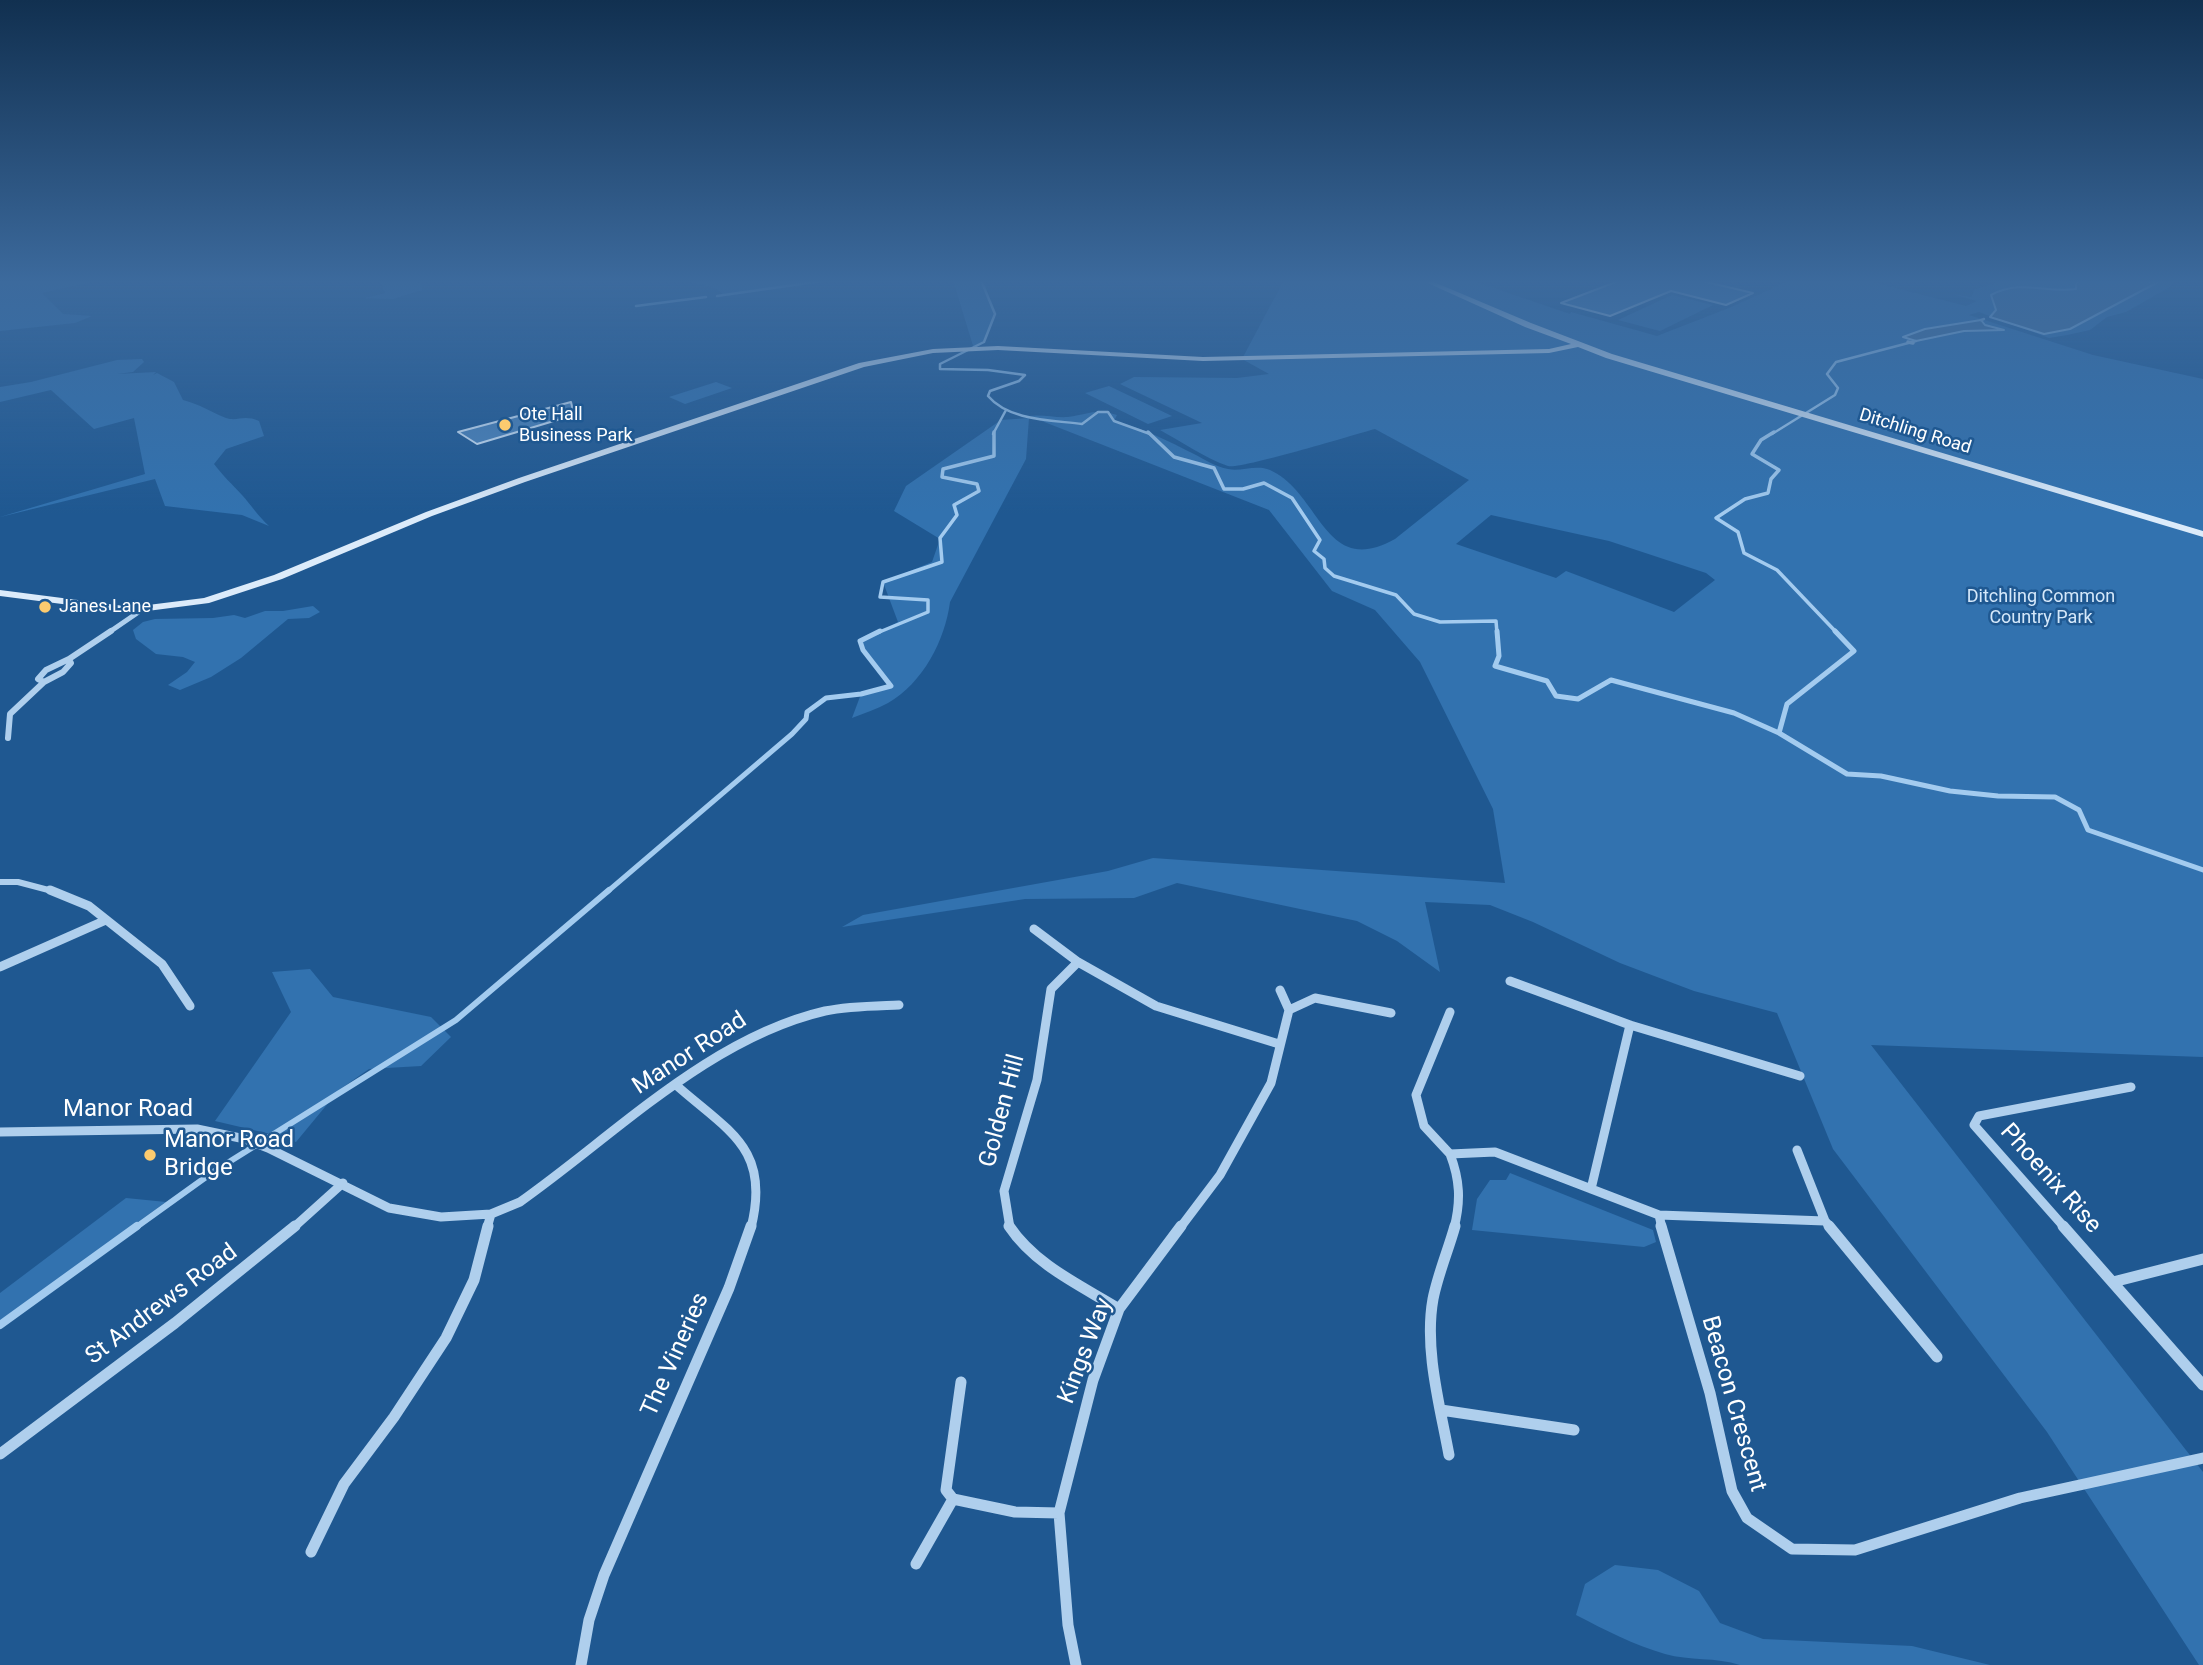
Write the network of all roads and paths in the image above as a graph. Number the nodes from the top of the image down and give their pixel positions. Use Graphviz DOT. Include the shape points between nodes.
graph roads {
  1 [pos="904,358"];
  2 [pos="1177,358"];
  3 [pos="1259,358"];
  4 [pos="1618,358"];
  5 [pos="2203,534"];
  6 [pos="0,593"];
  7 [pos="143,609"];
  8 [pos="69,659"];
  9 [pos="44,681"];
  10 [pos="8,738"];
  11 [pos="0,882"];
  12 [pos="106,920"];
  13 [pos="1034,929"];
  14 [pos="1078,962"];
  15 [pos="0,967"];
  16 [pos="1510,981"];
  17 [pos="1280,990"];
  18 [pos="899,1005"];
  19 [pos="190,1006"];
  20 [pos="1289,1010"];
  21 [pos="1450,1012"];
  22 [pos="1391,1013"];
  23 [pos="1630,1025"];
  24 [pos="1279,1044"];
  25 [pos="1800,1076"];
  26 [pos="676,1085"];
  27 [pos="2131,1087"];
  28 [pos="0,1132"];
  29 [pos="1797,1150"];
  30 [pos="1450,1154"];
  31 [pos="343,1183"];
  32 [pos="1591,1189"];
  33 [pos="491,1214"];
  34 [pos="1659,1215"];
  35 [pos="1825,1221"];
  36 [pos="2203,1259"];
  37 [pos="2113,1282"];
  38 [pos="1119,1308"];
  39 [pos="1937,1357"];
  40 [pos="961,1382"];
  41 [pos="2203,1385"];
  42 [pos="1441,1410"];
  43 [pos="1574,1430"];
  44 [pos="0,1454"];
  45 [pos="1450,1455"];
  46 [pos="2203,1458"];
  47 [pos="953,1499"];
  48 [pos="1059,1513"];
  49 [pos="310,1552"];
  50 [pos="916,1564"];
  51 [pos="581,1665"];
  52 [pos="1076,1665"];
  1 -- 7 [label="street" via="862,365 522,480 247,589 205,601"];
  2 -- 3 [label="street"];
  4 -- 5 [label="street, Ditchling Road"];
  6 -- 7 [label="street"];
  7 -- 8 [label="street"];
  8 -- 9 [label="street" via="66,670"];
  8 -- 9 [label="street" via="39,676"];
  9 -- 10 [label="street" via="10,714"];
  11 -- 12 [label="street" via="55,891 89,906"];
  12 -- 15 [label="street"];
  12 -- 19 [label="street" via="162,964"];
  13 -- 14 [label="street"];
  14 -- 24 [label="street" via="1156,1006"];
  14 -- 38 [label="street, Golden Hill" via="1051,989 1037,1080 1004,1191 1009,1226 1022,1245"];
  16 -- 23 [label="street"];
  17 -- 20 [label="street"];
  18 -- 26 [label="street, Manor Road" via="840,1008 776,1026 742,1041"];
  20 -- 22 [label="street" via="1315,998"];
  20 -- 24 [label="street, Kings Way"];
  21 -- 30 [label="street" via="1416,1095 1424,1126"];
  23 -- 25 [label="street"];
  23 -- 32 [label="street"];
  24 -- 38 [label="street, Kings Way" via="1271,1083 1220,1175"];
  26 -- 33 [label="street, Manor Road" via="520,1202"];
  26 -- 51 [label="street, The Vineries" via="749,1156 758,1193 729,1288 616,1543 593,1610"];
  27 -- 37 [label="street, Phoenix Rise" via="1979,1116 1974,1125"];
  28 -- 31 [label="street, Manor Road" via="197,1129 245,1139"];
  29 -- 35 [label="street"];
  30 -- 32 [label="street" via="1495,1152"];
  30 -- 42 [label="street" via="1457,1167 1460,1201 1433,1296 1431,1322"];
  31 -- 33 [label="street, Manor Road" via="389,1208 441,1217"];
  31 -- 44 [label="street, St Andrews Road" via="221,1289"];
  32 -- 34 [label="street"];
  33 -- 49 [label="street" via="474,1280 446,1338 344,1484"];
  34 -- 35 [label="street"];
  34 -- 46 [label="street, Beacon Crescent" via="1710,1393 1732,1491 1747,1518 1792,1549 1856,1550 2020,1498"];
  35 -- 39 [label="street"];
  36 -- 37 [label="street"];
  37 -- 41 [label="street, Phoenix Rise"];
  38 -- 48 [label="street, Kings Way" via="1093,1380"];
  40 -- 47 [label="street" via="946,1490"];
  42 -- 43 [label="street"];
  42 -- 45 [label="street"];
  47 -- 48 [label="street" via="1014,1512"];
  47 -- 50 [label="street"];
  48 -- 52 [label="street, Kings Way"];
}
